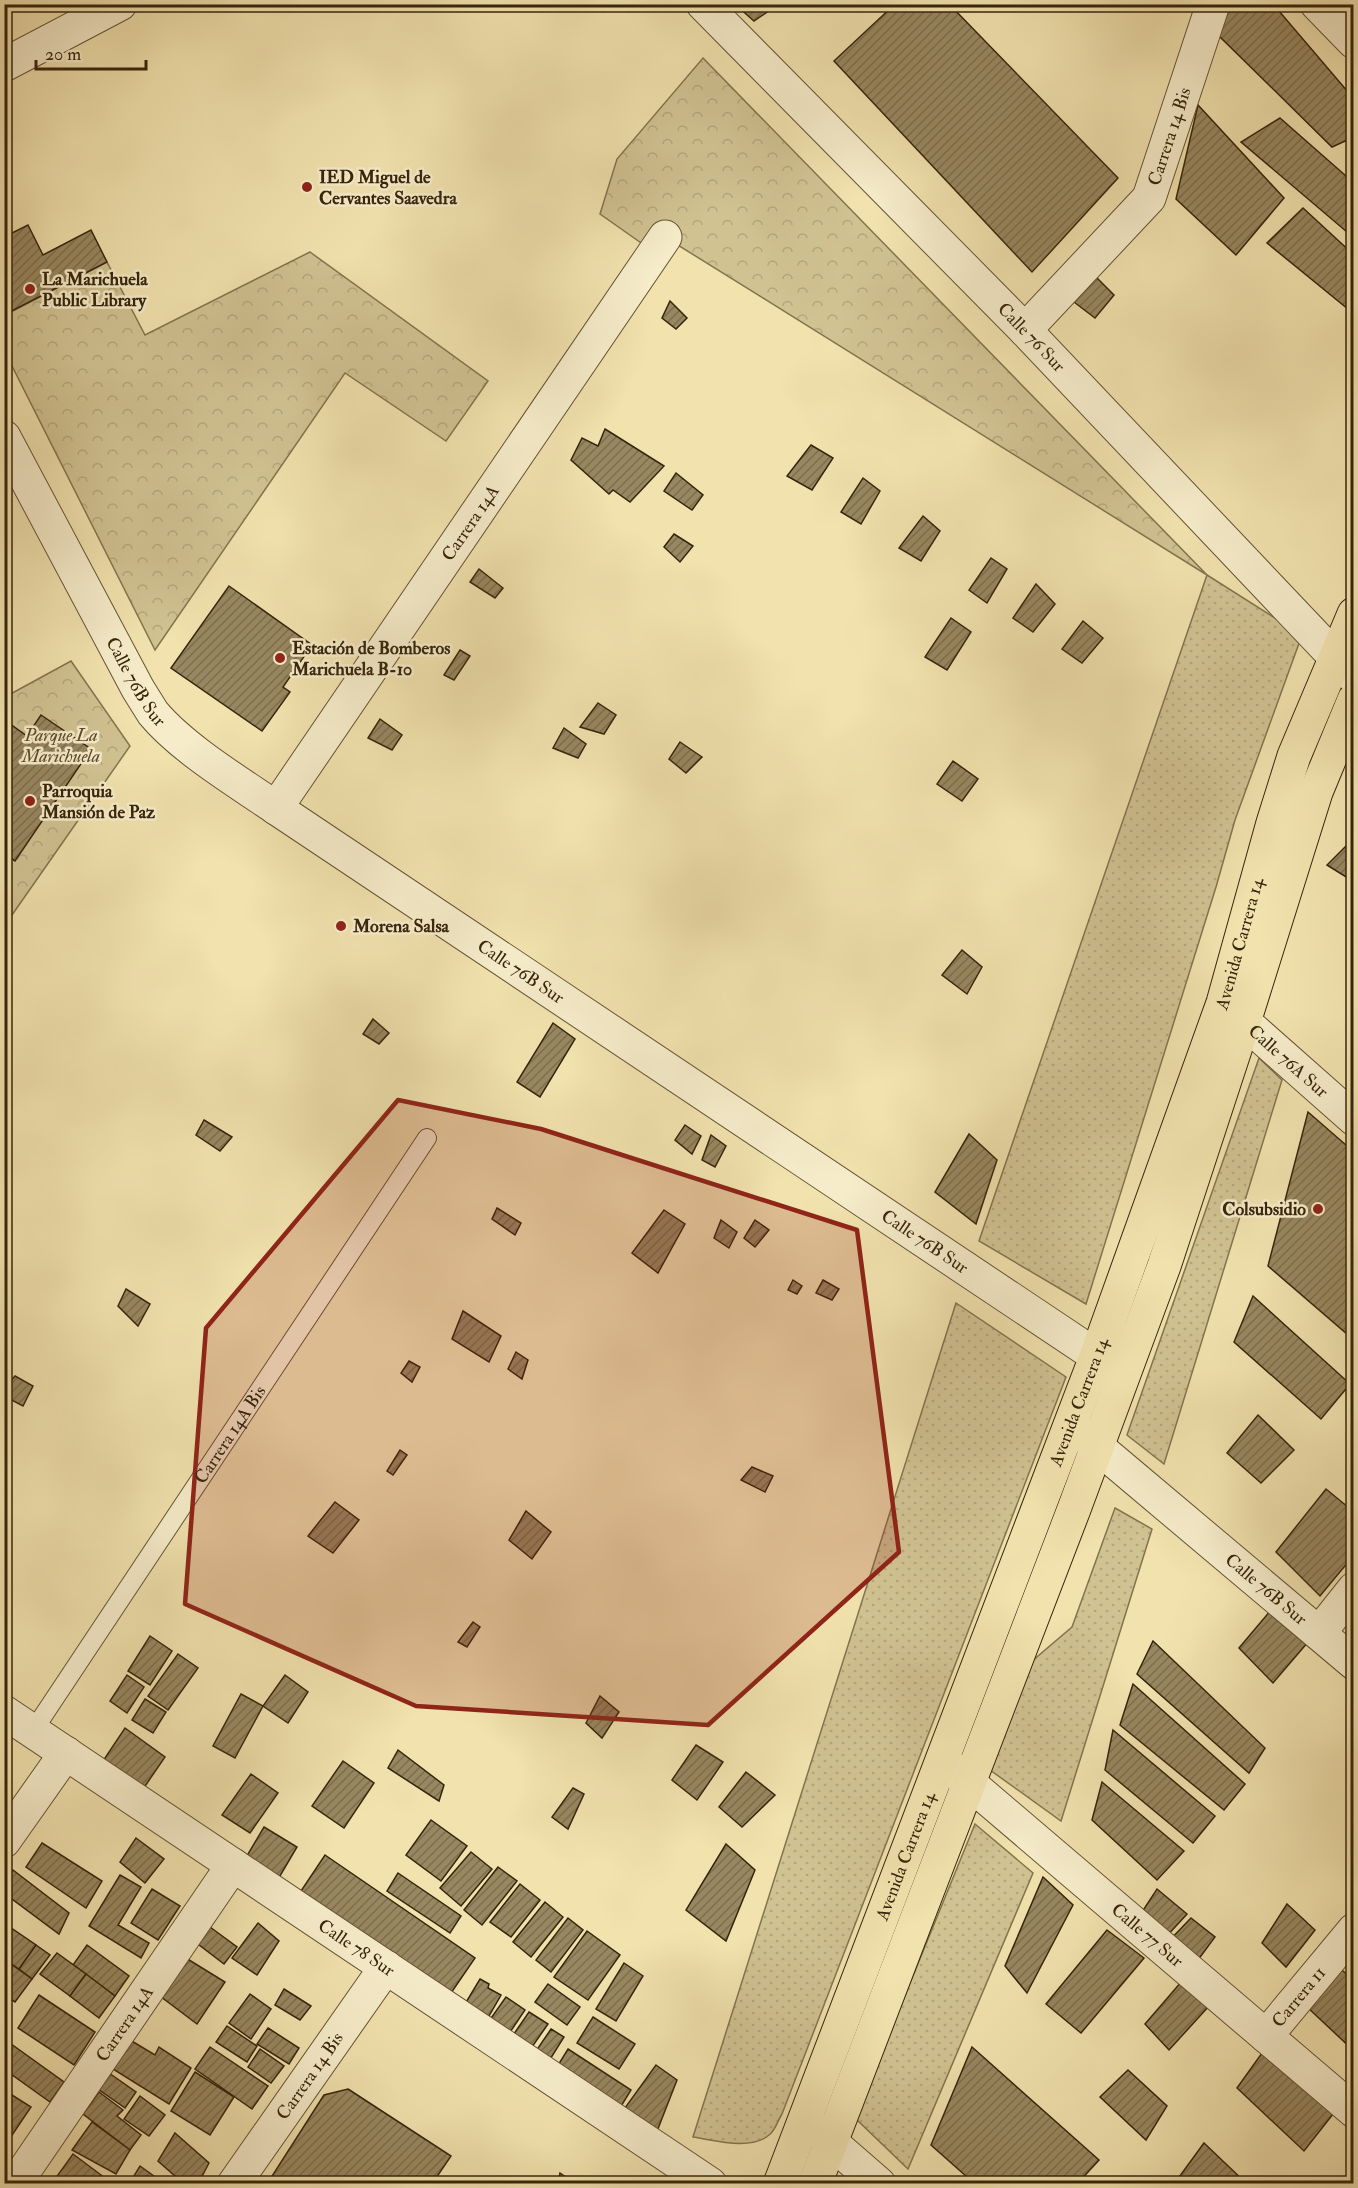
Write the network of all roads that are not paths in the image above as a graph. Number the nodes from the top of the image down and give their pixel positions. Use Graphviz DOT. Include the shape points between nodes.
graph roads {
  1 [pos="120,4"];
  2 [pos="704,4"];
  3 [pos="1213,4"];
  4 [pos="1317,4"];
  5 [pos="1353,42"];
  6 [pos="4,65"];
  7 [pos="665,237"];
  8 [pos="1025,330"];
  9 [pos="4,437"];
  10 [pos="1353,614"];
  11 [pos="1345,666"];
  12 [pos="1353,700"];
  13 [pos="276,808"];
  14 [pos="1234,1012"];
  15 [pos="1353,1119"];
  16 [pos="427,1138"];
  17 [pos="1096,1357"];
  18 [pos="1124,1374"];
  19 [pos="1070,1424"];
  20 [pos="1097,1446"];
  21 [pos="1353,1589"];
  22 [pos="1318,1633"];
  23 [pos="1353,1663"];
  24 [pos="4,1712"];
  25 [pos="33,1731"];
  26 [pos="66,1753"];
  27 [pos="942,1760"];
  28 [pos="969,1783"];
  29 [pos="4,1841"];
  30 [pos="233,1865"];
  31 [pos="1353,1930"];
  32 [pos="386,1967"];
  33 [pos="1266,2036"];
  34 [pos="1353,2111"];
  35 [pos="805,2120"];
  36 [pos="831,2142"];
  37 [pos="15,2184"];
  38 [pos="234,2184"];
  39 [pos="710,2184"];
  40 [pos="780,2184"];
  41 [pos="815,2184"];
  42 [pos="879,2184"];
  1 -- 6 [label="street"];
  2 -- 8 [label="street, Calle 76 Sur"];
  3 -- 8 [label="street, Carrera 14 Bis" via="1149,198"];
  4 -- 5 [label="street"];
  7 -- 13 [label="street, Carrera 14A"];
  8 -- 11 [label="street, Calle 76 Sur"];
  9 -- 13 [label="street, Calle 76B Sur" via="153,713 173,733"];
  10 -- 11 [label="main road, Avenida Carrera 14"];
  11 -- 14 [label="main road, Avenida Carrera 14" via="1294,756 1270,834"];
  12 -- 14 [label="main road, Avenida Carrera 14"];
  13 -- 17 [label="street, Calle 76B Sur"];
  14 -- 15 [label="street, Calle 76A Sur"];
  14 -- 17 [label="main road, Avenida Carrera 14"];
  14 -- 18 [label="main road, Avenida Carrera 14" via="1182,1213"];
  16 -- 25 [label="lane, Carrera 14A Bis"];
  17 -- 18 [label="street, Calle 76B Sur"];
  17 -- 19 [label="main road, Avenida Carrera 14"];
  18 -- 20 [label="main road, Avenida Carrera 14"];
  19 -- 20 [label="street, Calle 76B Sur"];
  19 -- 27 [label="main road, Avenida Carrera 14"];
  20 -- 22 [label="street, Calle 76B Sur"];
  20 -- 28 [label="main road, Avenida Carrera 14"];
  21 -- 22 [label="street"];
  22 -- 23 [label="street, Calle 76B Sur"];
  24 -- 25 [label="street, Calle 78 Sur"];
  25 -- 26 [label="street, Calle 78 Sur"];
  26 -- 29 [label="street"];
  26 -- 30 [label="street, Calle 78 Sur"];
  27 -- 28 [label="street, Calle 77 Sur"];
  27 -- 35 [label="main road, Avenida Carrera 14"];
  28 -- 33 [label="street, Calle 77 Sur"];
  28 -- 36 [label="main road, Avenida Carrera 14"];
  30 -- 32 [label="street, Calle 78 Sur"];
  30 -- 37 [label="street, Carrera 14A"];
  31 -- 33 [label="street, Carrera 11"];
  32 -- 38 [label="street, Carrera 14 Bis"];
  32 -- 39 [label="street, Calle 78 Sur"];
  33 -- 34 [label="street, Calle 77 Sur"];
  35 -- 36 [label="street"];
  35 -- 40 [label="main road, Avenida Carrera 14"];
  36 -- 41 [label="main road, Avenida Carrera 14"];
  36 -- 42 [label="street"];
}
